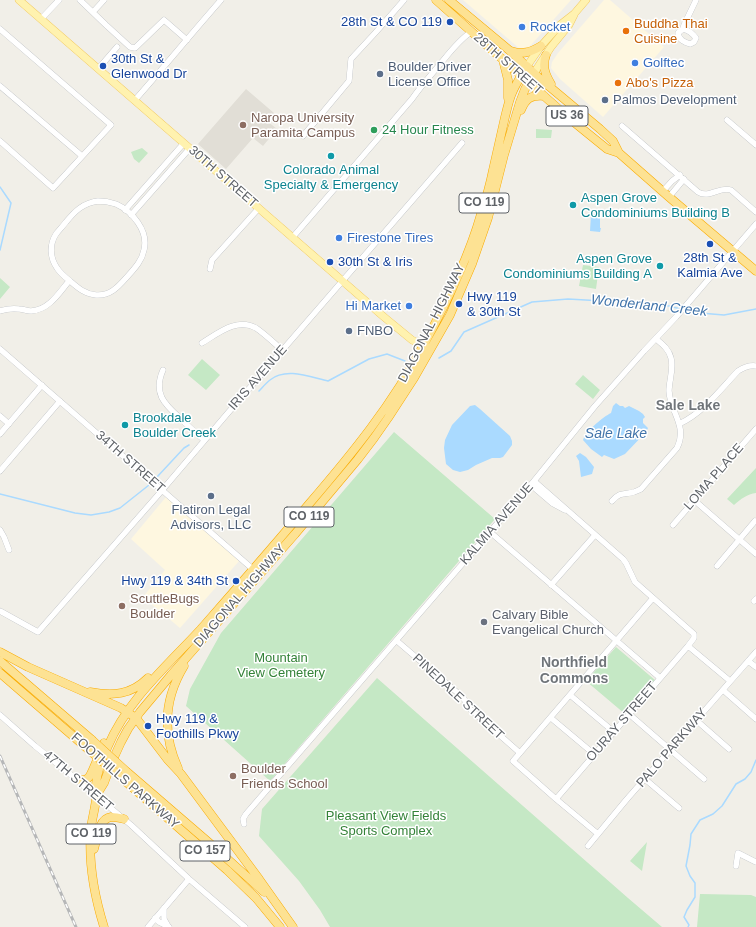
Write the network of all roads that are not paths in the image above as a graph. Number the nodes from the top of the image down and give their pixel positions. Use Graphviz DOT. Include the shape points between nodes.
graph roads {
  1 [pos="19,0"];
  2 [pos="59,0"];
  3 [pos="80,0"];
  4 [pos="104,0"];
  5 [pos="221,0"];
  6 [pos="404,0"];
  7 [pos="436,0"];
  8 [pos="449,0"];
  9 [pos="586,0"];
  10 [pos="696,0"];
  11 [pos="93,12"];
  12 [pos="574,14"];
  13 [pos="42,19"];
  14 [pos="683,29"];
  15 [pos="0,30"];
  16 [pos="471,32"];
  17 [pos="186,40"];
  18 [pos="541,46"];
  19 [pos="117,47"];
  20 [pos="509,50"];
  21 [pos="546,55"];
  22 [pos="503,60"];
  23 [pos="527,66"];
  24 [pos="98,68"];
  25 [pos="534,73"];
  26 [pos="521,76"];
  27 [pos="528,82"];
  28 [pos="0,86"];
  29 [pos="557,93"];
  30 [pos="544,96"];
  31 [pos="135,100"];
  32 [pos="508,105"];
  33 [pos="727,120"];
  34 [pos="622,126"];
  35 [pos="303,136"];
  36 [pos="510,137"];
  37 [pos="0,141"];
  38 [pos="184,143"];
  39 [pos="462,143"];
  40 [pos="756,145"];
  41 [pos="190,148"];
  42 [pos="619,153"];
  43 [pos="82,156"];
  44 [pos="682,177"];
  45 [pos="666,194"];
  46 [pos="259,208"];
  47 [pos="125,210"];
  48 [pos="756,212"];
  49 [pos="131,215"];
  50 [pos="756,224"];
  51 [pos="292,238"];
  52 [pos="732,251"];
  53 [pos="210,269"];
  54 [pos="756,271"];
  55 [pos="69,281"];
  56 [pos="342,281"];
  57 [pos="0,311"];
  58 [pos="656,339"];
  59 [pos="202,343"];
  60 [pos="427,348"];
  61 [pos="0,349"];
  62 [pos="282,350"];
  63 [pos="756,366"];
  64 [pos="163,370"];
  65 [pos="42,385"];
  66 [pos="60,401"];
  67 [pos="0,416"];
  68 [pos="9,424"];
  69 [pos="678,424"];
  70 [pos="756,429"];
  71 [pos="0,434"];
  72 [pos="204,440"];
  73 [pos="354,457"];
  74 [pos="0,470"];
  75 [pos="533,483"];
  76 [pos="162,490"];
  77 [pos="694,500"];
  78 [pos="612,501"];
  79 [pos="755,521"];
  80 [pos="673,525"];
  81 [pos="0,530"];
  82 [pos="490,532"];
  83 [pos="595,535"];
  84 [pos="739,540"];
  85 [pos="9,550"];
  86 [pos="756,554"];
  87 [pos="717,566"];
  88 [pos="253,569"];
  89 [pos="260,574"];
  90 [pos="552,585"];
  91 [pos="653,598"];
  92 [pos="0,611"];
  93 [pos="196,633"];
  94 [pos="397,641"];
  95 [pos="616,641"];
  96 [pos="688,646"];
  97 [pos="193,650"];
  98 [pos="0,652"];
  99 [pos="756,652"];
  100 [pos="0,661"];
  101 [pos="748,661"];
  102 [pos="756,668"];
  103 [pos="0,673"];
  104 [pos="660,678"];
  105 [pos="730,681"];
  106 [pos="78,689"];
  107 [pos="723,690"];
  108 [pos="570,695"];
  109 [pos="126,712"];
  110 [pos="0,714"];
  111 [pos="629,714"];
  112 [pos="136,718"];
  113 [pos="551,718"];
  114 [pos="756,719"];
  115 [pos="121,720"];
  116 [pos="696,720"];
  117 [pos="614,732"];
  118 [pos="729,749"];
  119 [pos="671,750"];
  120 [pos="520,753"];
  121 [pos="594,754"];
  122 [pos="181,774"];
  123 [pos="125,776"];
  124 [pos="76,779"];
  125 [pos="704,779"];
  126 [pos="645,780"];
  127 [pos="96,796"];
  128 [pos="556,799"];
  129 [pos="679,808"];
  130 [pos="124,819"];
  131 [pos="244,824"];
  132 [pos="598,834"];
  133 [pos="588,846"];
  134 [pos="90,855"];
  135 [pos="756,862"];
  136 [pos="736,866"];
  137 [pos="189,879"];
  138 [pos="164,908"];
  139 [pos="282,912"];
  140 [pos="155,918"];
  141 [pos="104,927"];
  142 [pos="148,927"];
  143 [pos="169,927"];
  144 [pos="245,927"];
  145 [pos="280,927"];
  146 [pos="293,927"];
  1 -- 13 [label="main road, 30TH STREET"];
  2 -- 13 [label="street"];
  3 -- 11 [label="street"];
  4 -- 11 [label="street"];
  5 -- 17 [label="street"];
  6 -- 35 [label="street" via="351,59 349,80"];
  7 -- 16 [label="highway, 28TH STREET / US 36"];
  8 -- 20 [label="highway, 28TH STREET / US 36"];
  9 -- 12 [label="main road"];
  10 -- 14 [label="street"];
  11 -- 17 [label="street" via="130,47 135,48 164,20"];
  12 -- 18 [label="main road" via="560,24"];
  12 -- 21 [label="main road" via="569,25"];
  13 -- 24 [label="main road, 30TH STREET"];
  15 -- 43 [label="street" via="111,125"];
  16 -- 22 [label="highway, 28TH STREET / US 36"];
  16 -- 51 [label="street" via="451,50"];
  17 -- 31 [label="street"];
  18 -- 20 [label="highway" via="526,53"];
  18 -- 23 [label="main road"];
  19 -- 24 [label="street"];
  20 -- 23 [label="highway, 28TH STREET / US 36"];
  21 -- 25 [label="main road"];
  21 -- 29 [label="highway" via="543,64 545,74"];
  22 -- 26 [label="highway, 28TH STREET / US 36"];
  22 -- 32 [label="highway, CO 119" via="508,80"];
  23 -- 25 [label="highway, 28TH STREET / US 36"];
  23 -- 26 [label="highway, DIAGONAL HIGHWAY"];
  24 -- 31 [label="main road, 30TH STREET"];
  25 -- 27 [label="highway, DIAGONAL HIGHWAY / CO 119"];
  25 -- 29 [label="highway, 28TH STREET / US 36"];
  26 -- 27 [label="highway, 28TH STREET / US 36"];
  26 -- 32 [label="highway, DIAGONAL HIGHWAY"];
  27 -- 30 [label="highway, 28TH STREET / US 36"];
  27 -- 36 [label="highway, DIAGONAL HIGHWAY / CO 119"];
  28 -- 43 [label="street"];
  29 -- 42 [label="highway, 28TH STREET / US 36" via="613,141"];
  30 -- 36 [label="highway" via="536,95 526,101"];
  30 -- 42 [label="highway, 28TH STREET / US 36" via="607,149"];
  31 -- 38 [label="main road, 30TH STREET"];
  32 -- 60 [label="highway, DIAGONAL HIGHWAY / CO 119" via="481,216"];
  33 -- 40 [label="street"];
  34 -- 44 [label="street"];
  36 -- 60 [label="highway, DIAGONAL HIGHWAY / CO 119" via="475,258 450,315"];
  37 -- 43 [label="street" via="53,188"];
  38 -- 41 [label="main road, 30TH STREET"];
  38 -- 47 [label="street"];
  39 -- 56 [label="street, IRIS AVENUE"];
  41 -- 46 [label="main road, 30TH STREET"];
  41 -- 49 [label="street"];
  42 -- 45 [label="highway, 28TH STREET / US 36"];
  44 -- 45 [label="street" via="672,181"];
  44 -- 48 [label="street" via="701,194 731,190"];
  45 -- 52 [label="highway, 28TH STREET / US 36"];
  46 -- 51 [label="main road, 30TH STREET"];
  46 -- 53 [label="street" via="212,260"];
  47 -- 49 [label="street"];
  47 -- 55 [label="street" via="104,201 91,202 75,212 57,233 51,245 53,261"];
  49 -- 55 [label="street" via="142,230 144,250 138,264 118,287 104,294 88,294"];
  50 -- 52 [label="street, KALMIA AVENUE"];
  51 -- 56 [label="main road, 30TH STREET"];
  52 -- 54 [label="highway, 28TH STREET / US 36"];
  52 -- 58 [label="street, KALMIA AVENUE"];
  55 -- 57 [label="street" via="44,307 32,311"];
  56 -- 60 [label="main road, 30TH STREET" via="412,340"];
  56 -- 62 [label="street, IRIS AVENUE"];
  58 -- 69 [label="street" via="671,356 669,394"];
  58 -- 75 [label="street, KALMIA AVENUE" via="595,406"];
  59 -- 62 [label="street" via="230,327 242,325 255,328"];
  60 -- 73 [label="highway, DIAGONAL HIGHWAY / CO 119" via="414,378 388,418"];
  61 -- 65 [label="street, 34TH STREET"];
  62 -- 72 [label="street, IRIS AVENUE"];
  63 -- 69 [label="street" via="738,370 694,416"];
  64 -- 72 [label="street" via="159,384 164,402"];
  65 -- 66 [label="street, 34TH STREET"];
  65 -- 68 [label="street"];
  66 -- 74 [label="street"];
  66 -- 76 [label="street, 34TH STREET"];
  67 -- 68 [label="street"];
  68 -- 71 [label="street"];
  69 -- 78 [label="street" via="681,434 677,448 641,489 618,495"];
  70 -- 77 [label="street, LOMA PLACE"];
  72 -- 76 [label="street, IRIS AVENUE"];
  73 -- 88 [label="highway, DIAGONAL HIGHWAY / CO 119"];
  73 -- 89 [label="highway, DIAGONAL HIGHWAY / CO 119"];
  75 -- 82 [label="street, KALMIA AVENUE"];
  75 -- 83 [label="street"];
  76 -- 88 [label="street, 34TH STREET"];
  76 -- 92 [label="street, IRIS AVENUE" via="38,632"];
  77 -- 80 [label="street, LOMA PLACE"];
  77 -- 84 [label="street"];
  79 -- 84 [label="street"];
  81 -- 85 [label="street"];
  82 -- 90 [label="street"];
  82 -- 94 [label="street, KALMIA AVENUE"];
  83 -- 90 [label="street"];
  83 -- 91 [label="street" via="623,559 635,582"];
  84 -- 86 [label="street"];
  84 -- 87 [label="street"];
  88 -- 89 [label="street, 34TH STREET"];
  88 -- 93 [label="highway, DIAGONAL HIGHWAY / CO 119"];
  89 -- 97 [label="highway, DIAGONAL HIGHWAY / CO 119"];
  90 -- 95 [label="street"];
  91 -- 95 [label="street"];
  91 -- 96 [label="street" via="694,634"];
  93 -- 106 [label="highway" via="132,690 108,694"];
  93 -- 109 [label="highway, DIAGONAL HIGHWAY / CO 119"];
  94 -- 120 [label="street, PINEDALE STREET" via="459,694 470,709"];
  94 -- 131 [label="street, KALMIA AVENUE" via="246,814"];
  95 -- 104 [label="street"];
  95 -- 108 [label="street"];
  96 -- 104 [label="street, OURAY STREET"];
  96 -- 105 [label="street"];
  97 -- 112 [label="highway, DIAGONAL HIGHWAY"];
  97 -- 122 [label="highway, CO 119" via="177,677 167,714 170,745"];
  98 -- 106 [label="highway"];
  99 -- 101 [label="street, PALO PARKWAY"];
  100 -- 123 [label="highway, FOOTHILLS PARKWAY / CO 157, bridge" via="92,740"];
  101 -- 102 [label="street"];
  101 -- 105 [label="street, PALO PARKWAY"];
  103 -- 123 [label="highway, FOOTHILLS PARKWAY / CO 157, bridge" via="88,749"];
  104 -- 111 [label="street, OURAY STREET"];
  105 -- 107 [label="street, PALO PARKWAY"];
  106 -- 109 [label="highway"];
  107 -- 114 [label="street"];
  107 -- 116 [label="street, PALO PARKWAY"];
  108 -- 113 [label="street"];
  108 -- 117 [label="street"];
  109 -- 112 [label="highway"];
  109 -- 115 [label="highway, DIAGONAL HIGHWAY / CO 119"];
  110 -- 124 [label="street, 47TH STREET"];
  111 -- 117 [label="street, OURAY STREET"];
  111 -- 119 [label="street"];
  112 -- 122 [label="highway"];
  112 -- 127 [label="highway, DIAGONAL HIGHWAY" via="121,742"];
  113 -- 120 [label="street"];
  113 -- 121 [label="street"];
  115 -- 124 [label="highway" via="108,733 89,778"];
  115 -- 127 [label="highway, DIAGONAL HIGHWAY / CO 119" via="100,767 96,781"];
  116 -- 118 [label="street"];
  116 -- 119 [label="street, PALO PARKWAY"];
  117 -- 121 [label="street, OURAY STREET"];
  119 -- 125 [label="street"];
  119 -- 126 [label="street, PALO PARKWAY"];
  120 -- 128 [label="street" via="513,761"];
  121 -- 128 [label="street, OURAY STREET"];
  122 -- 139 [label="highway, CO 119"];
  123 -- 139 [label="highway, FOOTHILLS PARKWAY / CO 157" via="251,880"];
  123 -- 145 [label="highway, FOOTHILLS PARKWAY / CO 157" via="256,898"];
  124 -- 127 [label="street, 47TH STREET"];
  126 -- 129 [label="street"];
  126 -- 132 [label="street, PALO PARKWAY"];
  127 -- 130 [label="street, 47TH STREET"];
  127 -- 134 [label="highway, DIAGONAL HIGHWAY / CO 119"];
  128 -- 132 [label="street"];
  130 -- 134 [label="highway" via="105,819"];
  130 -- 137 [label="street, 47TH STREET"];
  132 -- 133 [label="street, PALO PARKWAY"];
  134 -- 141 [label="highway, DIAGONAL HIGHWAY / CO 119" via="92,882"];
  135 -- 136 [label="street" via="738,853"];
  137 -- 138 [label="street"];
  137 -- 144 [label="street, 47TH STREET"];
  138 -- 140 [label="street"];
  138 -- 143 [label="street" via="164,919"];
  139 -- 146 [label="highway, CO 119"];
  140 -- 142 [label="street"];
  140 -- 143 [label="street"];
}
